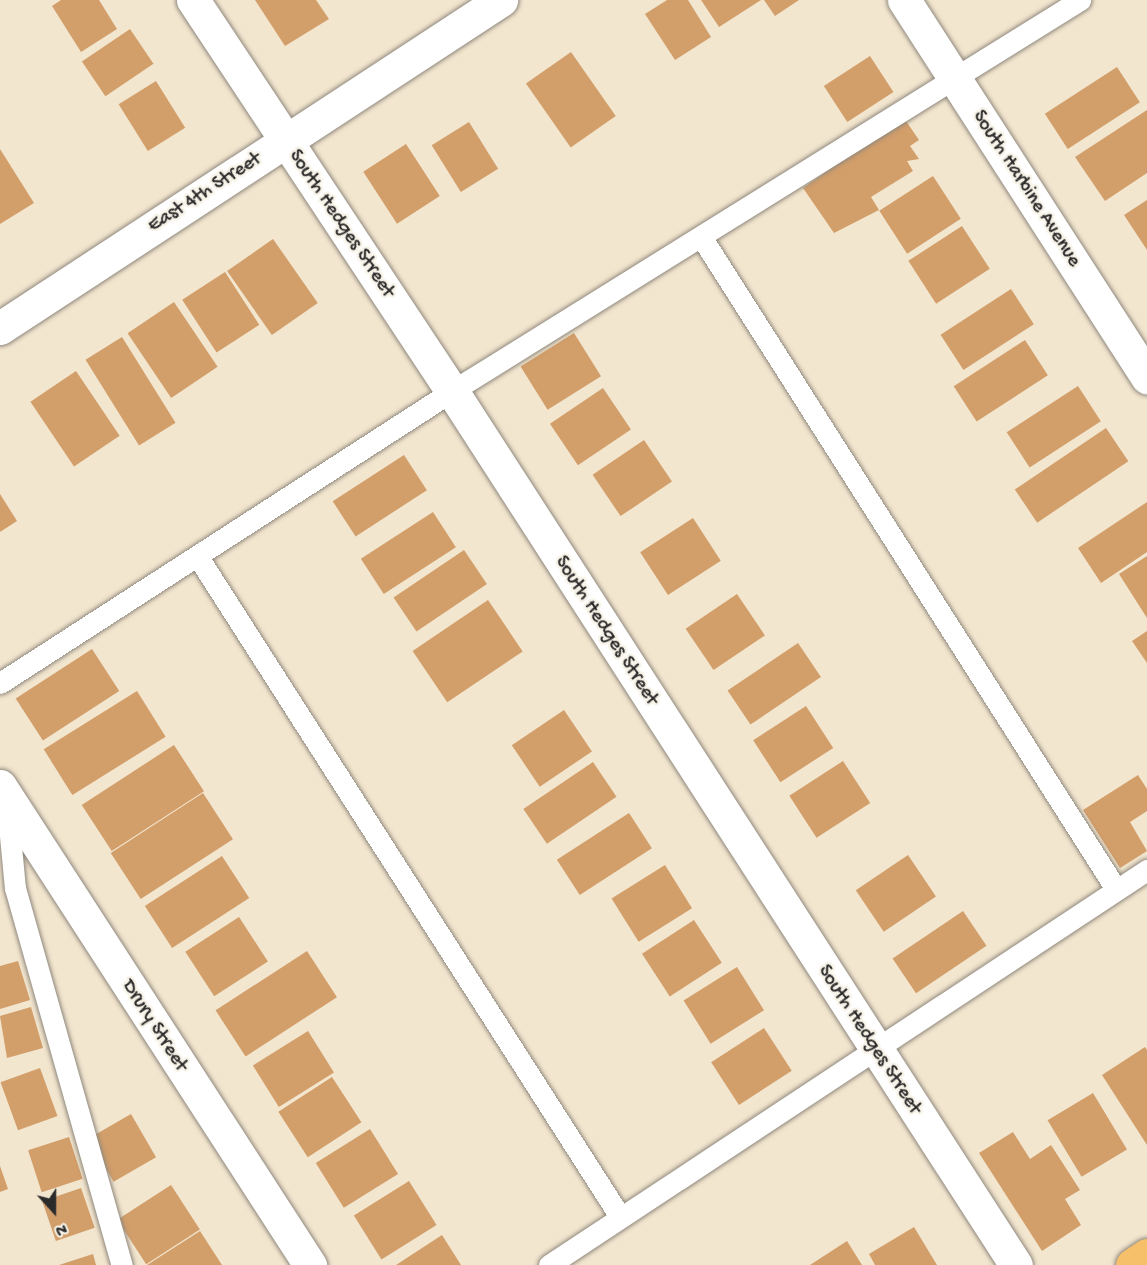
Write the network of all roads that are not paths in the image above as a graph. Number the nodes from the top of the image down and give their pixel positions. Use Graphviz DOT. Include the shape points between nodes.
graph roads {
  1 [pos="193,0"];
  2 [pos="501,0"];
  3 [pos="904,0"];
  4 [pos="1080,0"];
  5 [pos="953,75"];
  6 [pos="285,140"];
  7 [pos="702,238"];
  8 [pos="0,328"];
  9 [pos="1147,377"];
  10 [pos="452,391"];
  11 [pos="198,557"];
  12 [pos="0,683"];
  13 [pos="3,793"];
  14 [pos="1147,870"];
  15 [pos="1116,889"];
  16 [pos="874,1050"];
  17 [pos="619,1215"];
  18 [pos="1147,1255"];
  19 [pos="122,1265"];
  20 [pos="310,1265"];
  21 [pos="549,1265"];
  22 [pos="1016,1265"];
  23 [pos="1132,1265"];
  1 -- 6 [label="street, South Hedges Street"];
  2 -- 6 [label="street, East 4th Street"];
  3 -- 5 [label="street, South Harbine Avenue"];
  4 -- 5 [label="lane"];
  5 -- 7 [label="lane"];
  5 -- 9 [label="street, South Harbine Avenue"];
  6 -- 8 [label="street, East 4th Street"];
  6 -- 10 [label="street, South Hedges Street"];
  7 -- 10 [label="lane"];
  7 -- 15 [label="lane"];
  10 -- 11 [label="lane"];
  10 -- 16 [label="street, South Hedges Street"];
  11 -- 12 [label="lane"];
  11 -- 17 [label="lane"];
  13 -- 19 [label="lane" via="15,888"];
  13 -- 20 [label="street, Drury Street"];
  14 -- 15 [label="lane"];
  15 -- 16 [label="lane"];
  16 -- 17 [label="lane"];
  16 -- 22 [label="street, South Hedges Street"];
  17 -- 21 [label="lane"];
  18 -- 23 [label="main road"];
}
